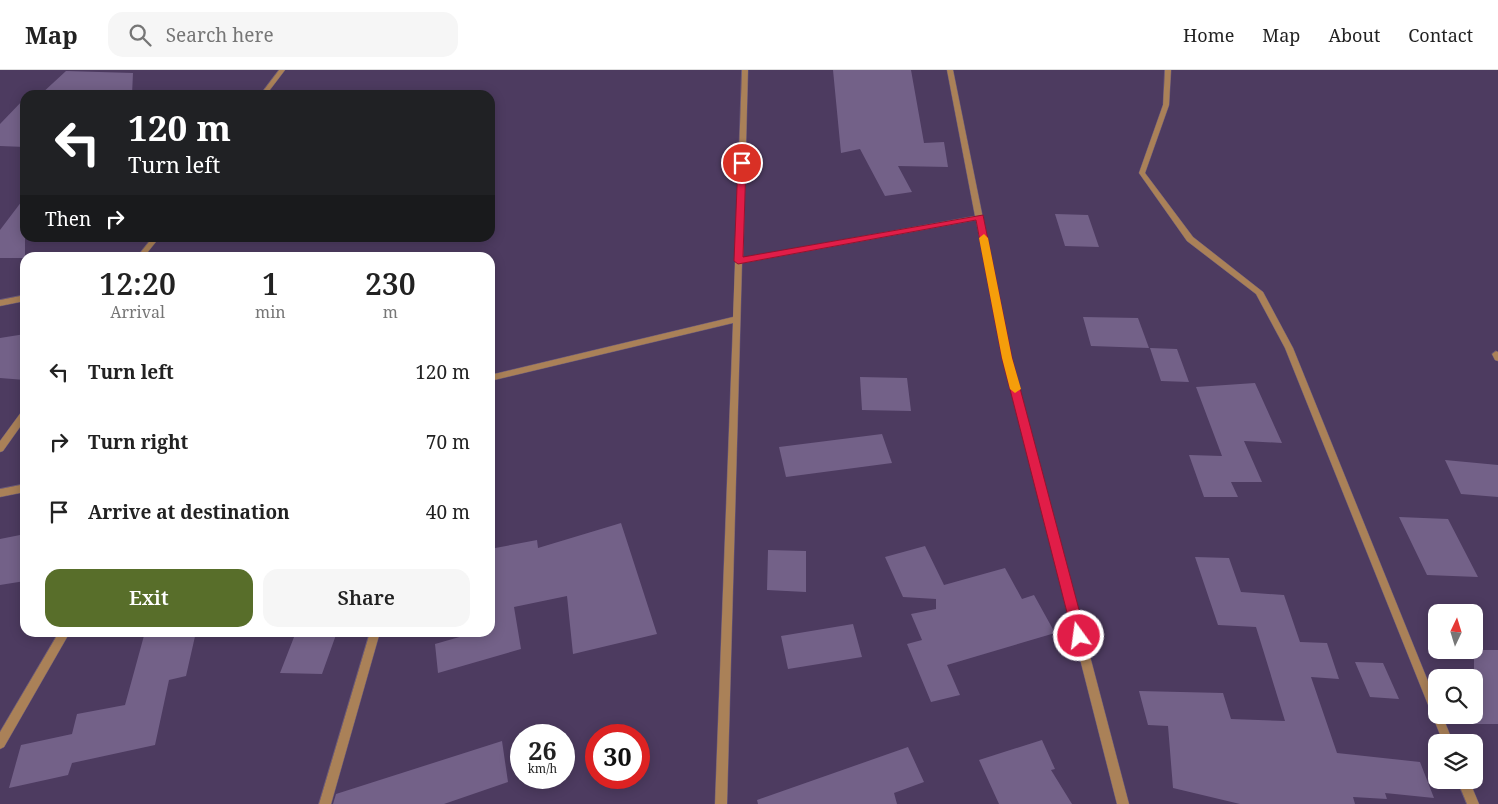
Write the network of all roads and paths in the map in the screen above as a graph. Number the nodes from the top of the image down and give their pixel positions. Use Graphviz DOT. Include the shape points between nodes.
graph roads {
  1 [pos="282,70"];
  2 [pos="745,70"];
  3 [pos="950,70"];
  4 [pos="1168,70"];
  5 [pos="267,90"];
  6 [pos="980,217"];
  7 [pos="738,261"];
  8 [pos="20,299"];
  9 [pos="0,303"];
  10 [pos="736,319"];
  11 [pos="495,377"];
  12 [pos="20,420"];
  13 [pos="0,448"];
  14 [pos="20,489"];
  15 [pos="0,493"];
  16 [pos="62,637"];
  17 [pos="374,637"];
  18 [pos="1428,692"];
  19 [pos="0,742"];
  20 [pos="1467,789"];
  21 [pos="324,804"];
  22 [pos="721,804"];
  23 [pos="1123,804"];
  24 [pos="1473,804"];
  1 -- 5 [label="street"];
  2 -- 7 [label="street"];
  3 -- 6 [label="street"];
  4 -- 18 [label="street" via="1166,105 1142,173 1190,239 1259,292 1289,348"];
  6 -- 7 [label="street"];
  6 -- 23 [label="street" via="1007,358"];
  7 -- 10 [label="street"];
  8 -- 9 [label="street"];
  10 -- 11 [label="street"];
  10 -- 22 [label="street"];
  12 -- 13 [label="street"];
  14 -- 15 [label="street"];
  16 -- 19 [label="street"];
  17 -- 21 [label="street"];
  20 -- 24 [label="street"];
}
